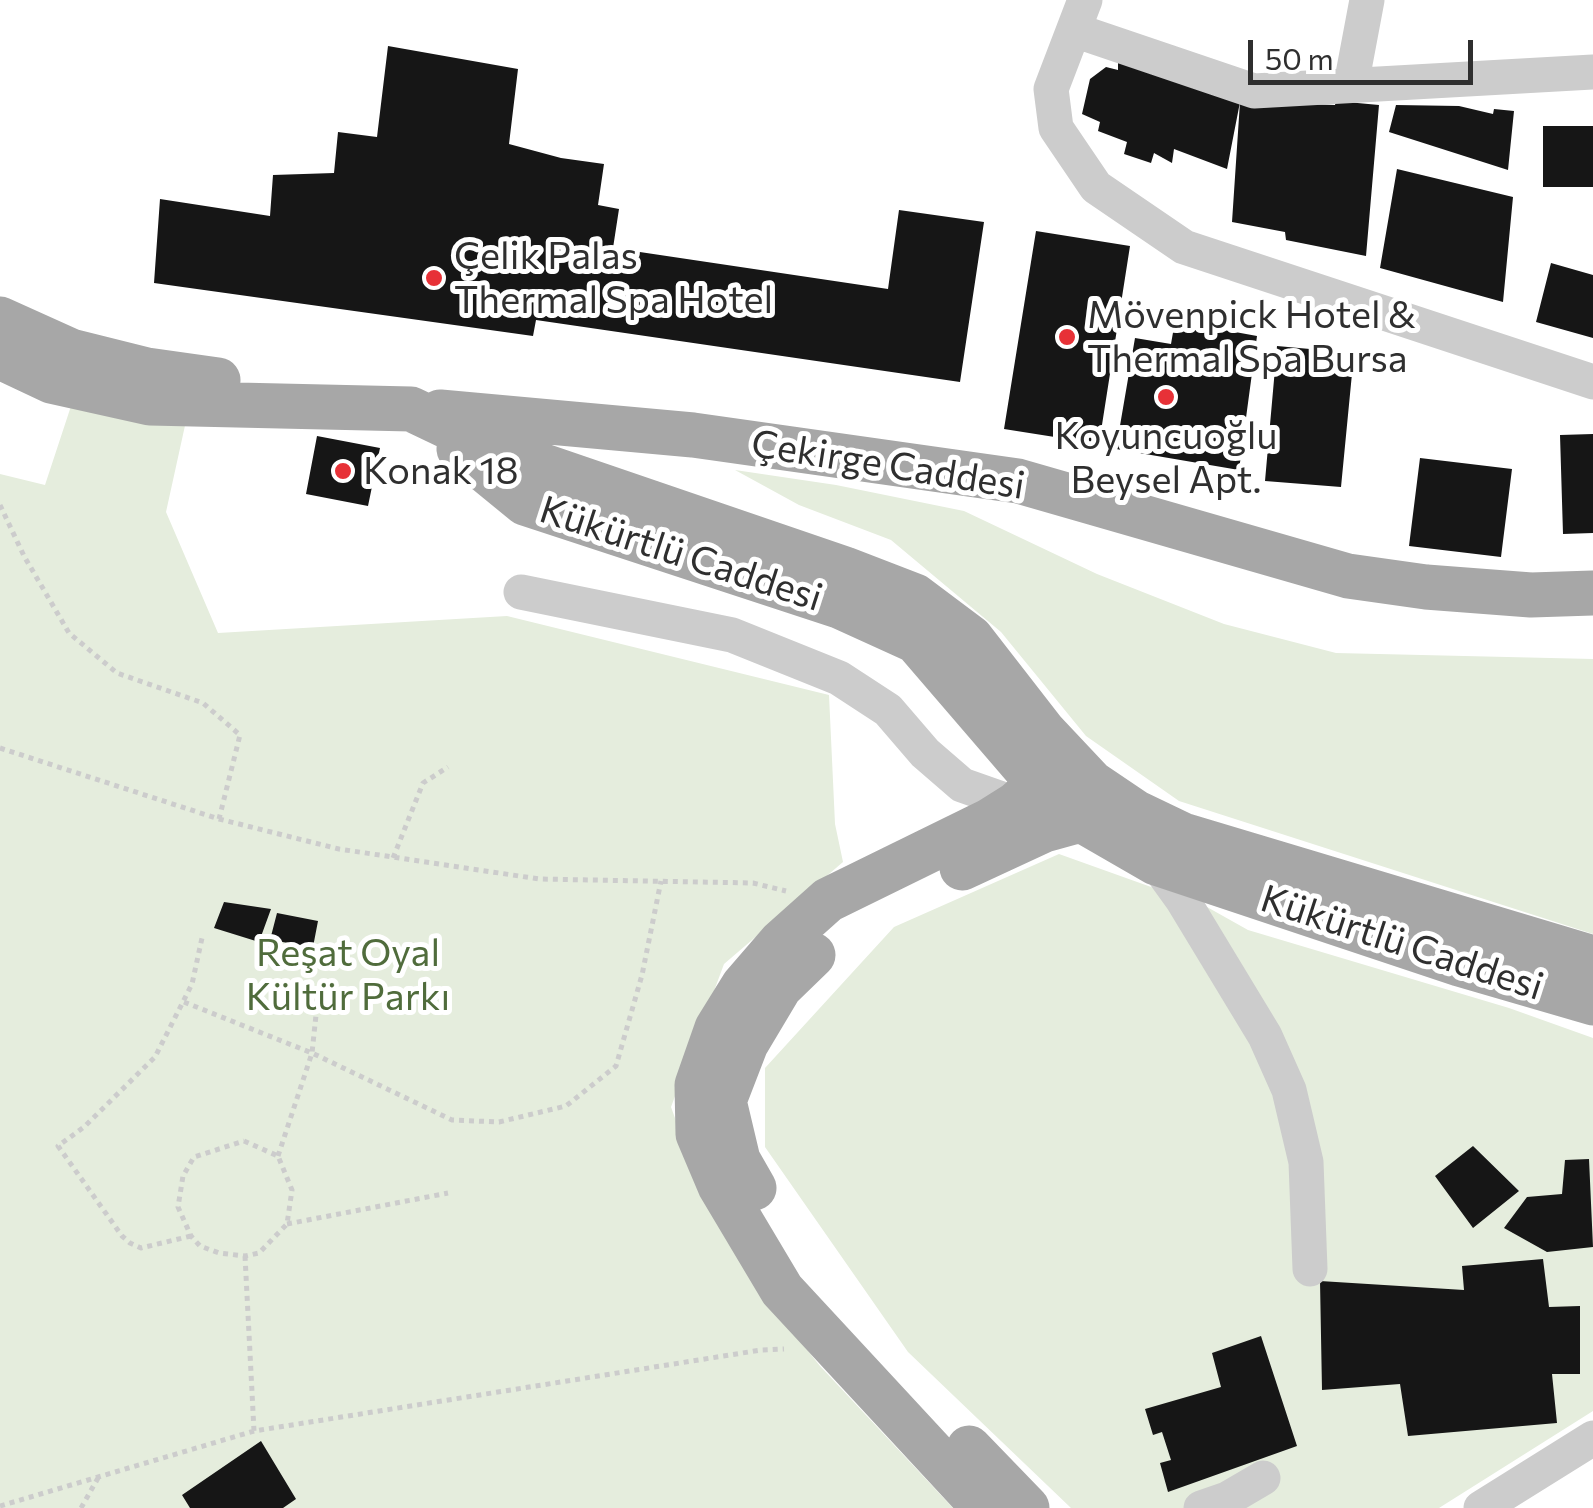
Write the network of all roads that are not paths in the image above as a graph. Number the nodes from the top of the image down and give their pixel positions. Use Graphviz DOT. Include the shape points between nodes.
graph roads {
  1 [pos="1366,0"];
  2 [pos="1079,15"];
  3 [pos="1593,72"];
  4 [pos="1352,85"];
  5 [pos="0,319"];
  6 [pos="0,357"];
  7 [pos="1593,382"];
  8 [pos="411,409"];
  9 [pos="521,592"];
  10 [pos="1593,593"];
  11 [pos="1044,732"];
  12 [pos="1028,794"];
  13 [pos="1135,812"];
  14 [pos="1078,818"];
  15 [pos="1156,864"];
  16 [pos="1593,958"];
  17 [pos="1593,1003"];
  18 [pos="1310,1269"];
  19 [pos="1593,1438"];
  20 [pos="1263,1478"];
  21 [pos="984,1508"];
  22 [pos="1027,1508"];
  23 [pos="1202,1508"];
  24 [pos="1482,1508"];
  1 -- 4 [label="street"];
  2 -- 4 [label="street" via="1254,90"];
  2 -- 7 [label="street" via="1052,89 1056,128 1096,187 1184,247"];
  3 -- 4 [label="street"];
  5 -- 8 [label="main road, Çekirge Caddesi" via="71,351 147,370"];
  6 -- 8 [label="main road, Çekirge Caddesi" via="51,381 150,402"];
  8 -- 10 [label="main road, Çekirge Caddesi" via="693,435 1018,482 1348,576 1531,595"];
  8 -- 11 [label="main road, Kükürtlü Caddesi" via="496,450 915,596 971,638"];
  8 -- 12 [label="main road, Kükürtlü Caddesi" via="524,503 839,606 916,642"];
  9 -- 12 [label="street" via="732,635 838,678 888,710 962,785"];
  11 -- 12 [label="main road" via="1048,765"];
  11 -- 13 [label="main road, Kükürtlü Caddesi" via="1092,783"];
  12 -- 14 [label="main road, Kükürtlü Caddesi"];
  12 -- 21 [label="main road" via="989,821 828,900 742,986 717,1028 698,1085 698,1134 773,1276"];
  13 -- 14 [label="main road"];
  13 -- 16 [label="main road, Kükürtlü Caddesi" via="1182,835"];
  14 -- 15 [label="main road, Kükürtlü Caddesi"];
  14 -- 22 [label="main road" via="1014,842 840,929 780,987 746,1044 724,1101 738,1160 812,1278"];
  15 -- 17 [label="main road, Kükürtlü Caddesi"];
  15 -- 18 [label="street" via="1249,1009 1289,1090 1306,1162"];
  19 -- 24 [label="street"];
  20 -- 23 [label="street"];
}
